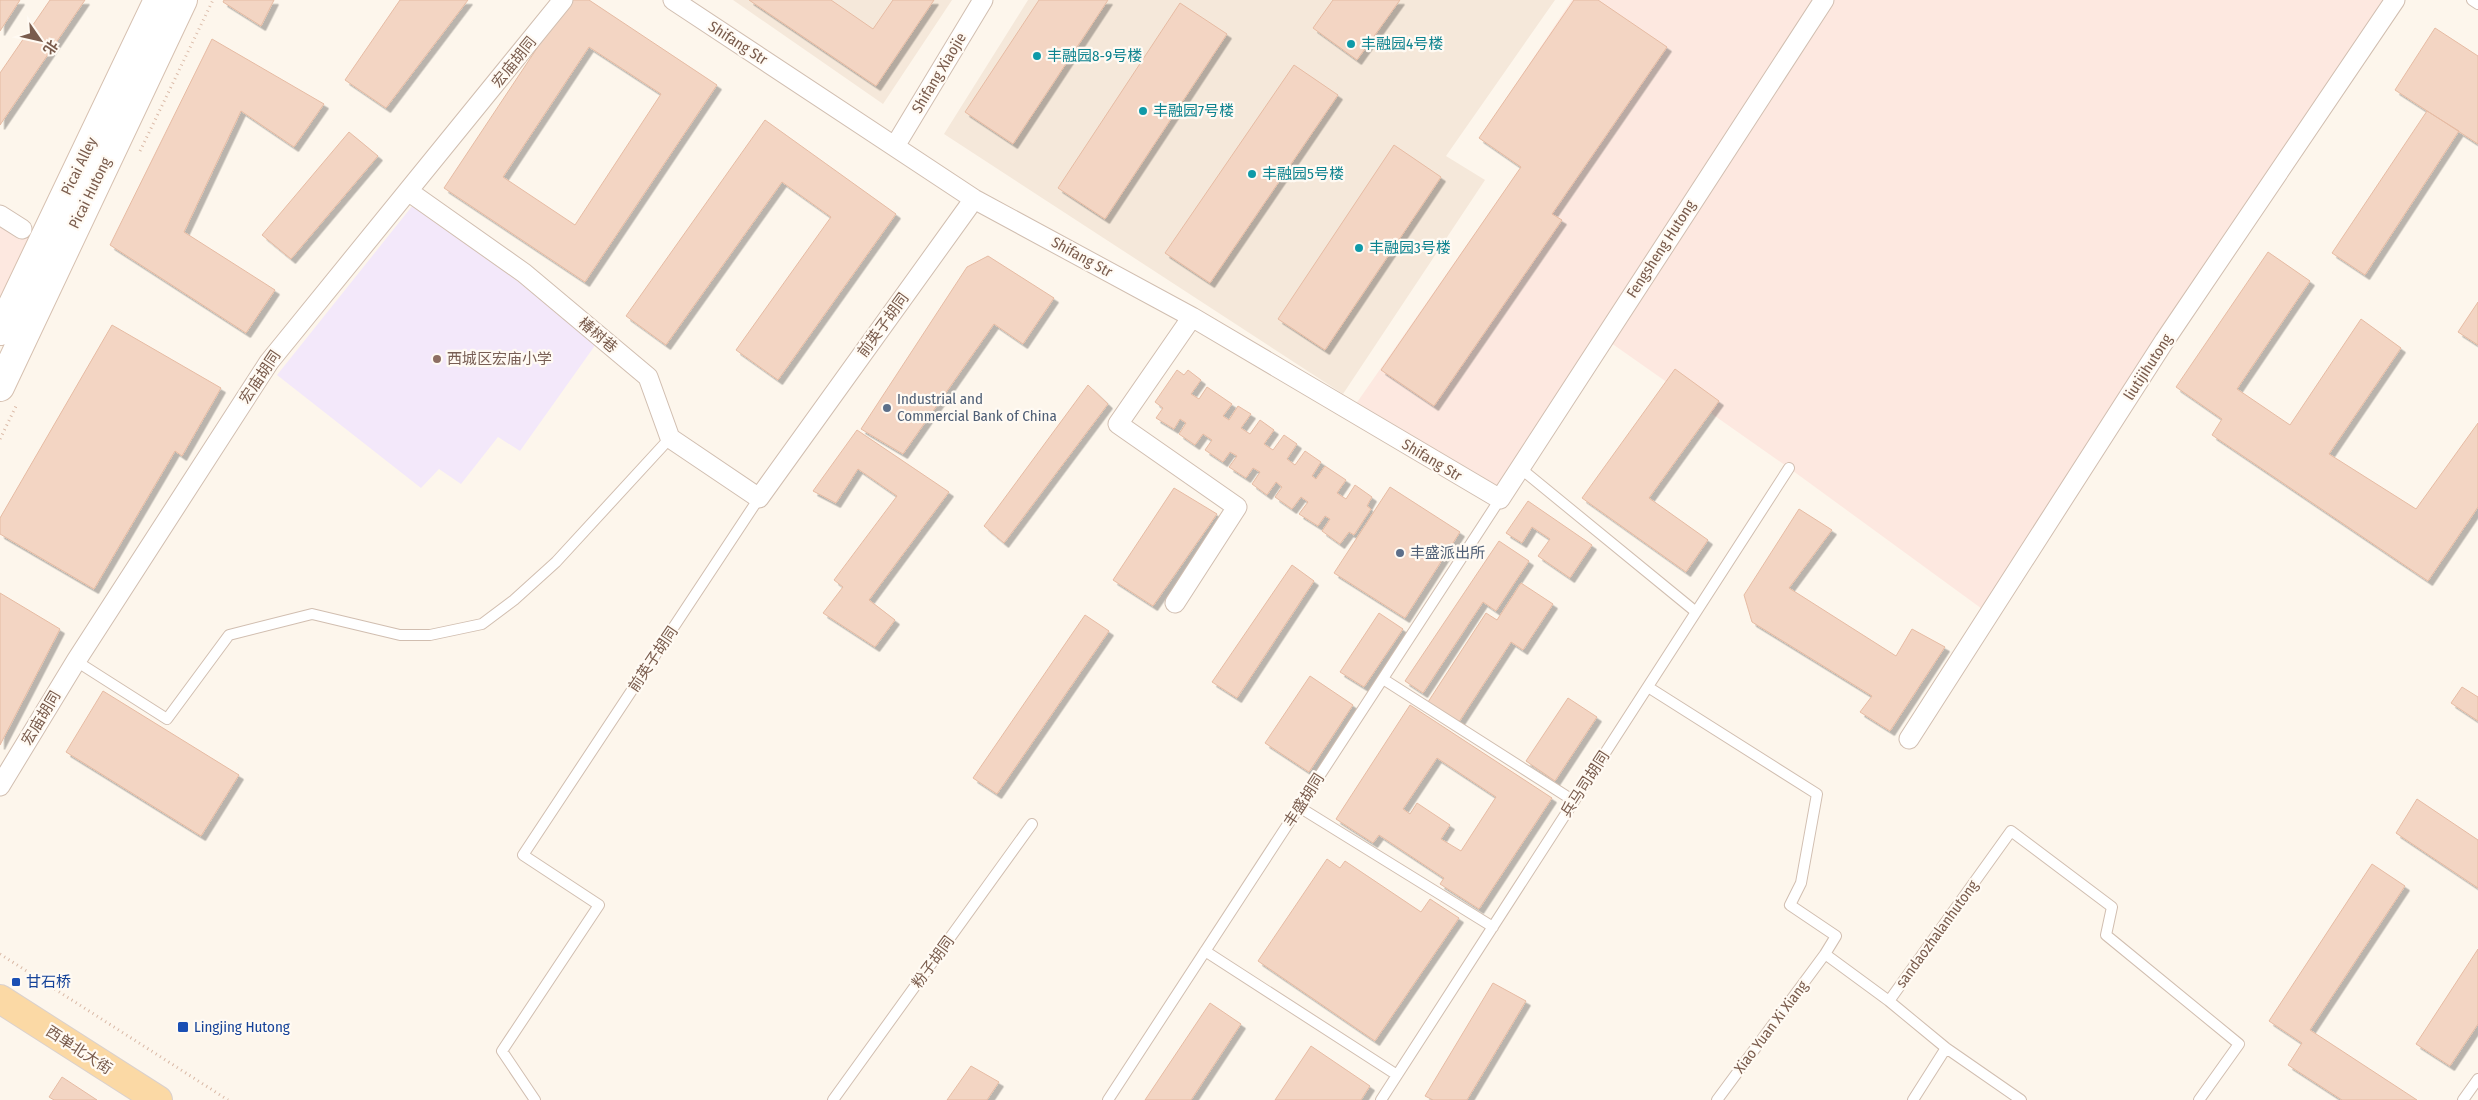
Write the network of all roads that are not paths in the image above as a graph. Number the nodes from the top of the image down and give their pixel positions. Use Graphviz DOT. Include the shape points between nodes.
graph roads {
  1 [pos="158,0"];
  2 [pos="183,0"];
  3 [pos="564,0"];
  4 [pos="673,0"];
  5 [pos="983,0"];
  6 [pos="1824,0"];
  7 [pos="2395,0"];
  8 [pos="2472,0"];
  9 [pos="2478,4"];
  10 [pos="895,146"];
  11 [pos="408,191"];
  12 [pos="974,199"];
  13 [pos="0,215"];
  14 [pos="22,229"];
  15 [pos="1192,317"];
  16 [pos="0,331"];
  17 [pos="0,387"];
  18 [pos="670,438"];
  19 [pos="1520,468"];
  20 [pos="1789,468"];
  21 [pos="759,498"];
  22 [pos="1500,499"];
  23 [pos="1175,602"];
  24 [pos="1696,612"];
  25 [pos="76,661"];
  26 [pos="1383,679"];
  27 [pos="1648,687"];
  28 [pos="1909,739"];
  29 [pos="0,786"];
  30 [pos="1574,801"];
  31 [pos="1299,807"];
  32 [pos="1032,824"];
  33 [pos="1493,927"];
  34 [pos="1205,951"];
  35 [pos="1826,954"];
  36 [pos="0,999"];
  37 [pos="1889,1001"];
  38 [pos="1946,1048"];
  39 [pos="1397,1075"];
  40 [pos="2478,1079"];
  41 [pos="158,1100"];
  42 [pos="535,1100"];
  43 [pos="833,1100"];
  44 [pos="1108,1100"];
  45 [pos="1381,1100"];
  46 [pos="1717,1100"];
  47 [pos="1913,1100"];
  48 [pos="2021,1100"];
  49 [pos="2199,1100"];
  50 [pos="2464,1100"];
  1 -- 16 [label="main road, Picai Alley"];
  2 -- 17 [label="main road, Picai Hutong"];
  3 -- 11 [label="street, 宏庙胡同"];
  4 -- 10 [label="street, Shifang Str"];
  5 -- 10 [label="street, Shifang Xiaojie"];
  6 -- 19 [label="street, Fengsheng Hutong"];
  7 -- 28 [label="street, liutijihutong" via="2165,340"];
  8 -- 9 [label="lane"];
  10 -- 12 [label="street, Shifang Str"];
  11 -- 18 [label="street, 椿树巷" via="524,273 648,377"];
  11 -- 25 [label="street, 宏庙胡同" via="269,362"];
  12 -- 15 [label="street, Shifang Str"];
  12 -- 21 [label="street, 前英子胡同"];
  13 -- 14 [label="street"];
  15 -- 22 [label="street, Shifang Str"];
  15 -- 23 [label="street" via="1118,424 1237,507"];
  18 -- 21 [label="street"];
  18 -- 25 [label="lane" via="556,562 482,624 430,635 400,635 312,614 229,635 167,719"];
  19 -- 22 [label="street, Fengsheng Hutong"];
  19 -- 24 [label="lane"];
  20 -- 24 [label="lane, 兵马司胡同"];
  21 -- 42 [label="lane, 前英子胡同" via="523,855 599,905 502,1051"];
  22 -- 26 [label="lane, 丰盛胡同"];
  24 -- 27 [label="lane, 兵马司胡同"];
  25 -- 29 [label="street, 宏庙胡同"];
  26 -- 30 [label="lane"];
  26 -- 31 [label="lane, 丰盛胡同"];
  27 -- 30 [label="lane, 兵马司胡同"];
  27 -- 35 [label="lane, Xiao Yuan Xi Xiang" via="1818,794 1801,883 1790,905 1836,936"];
  30 -- 33 [label="lane, 兵马司胡同"];
  31 -- 33 [label="lane"];
  31 -- 34 [label="lane, 丰盛胡同"];
  32 -- 43 [label="lane, 粉子胡同"];
  33 -- 39 [label="lane, 兵马司胡同"];
  34 -- 39 [label="lane"];
  34 -- 44 [label="lane, 丰盛胡同"];
  35 -- 37 [label="lane"];
  35 -- 46 [label="lane, Xiao Yuan Xi Xiang"];
  36 -- 41 [label="main road, 西单北大街"];
  37 -- 38 [label="lane, sandaozhalanhutong"];
  37 -- 49 [label="lane, sandaozhalanhutong" via="2011,831 2112,907 2106,935 2239,1044"];
  38 -- 47 [label="lane"];
  38 -- 48 [label="lane, sandaozhalanhutong"];
  39 -- 45 [label="lane, 兵马司胡同"];
  40 -- 50 [label="lane"];
}
